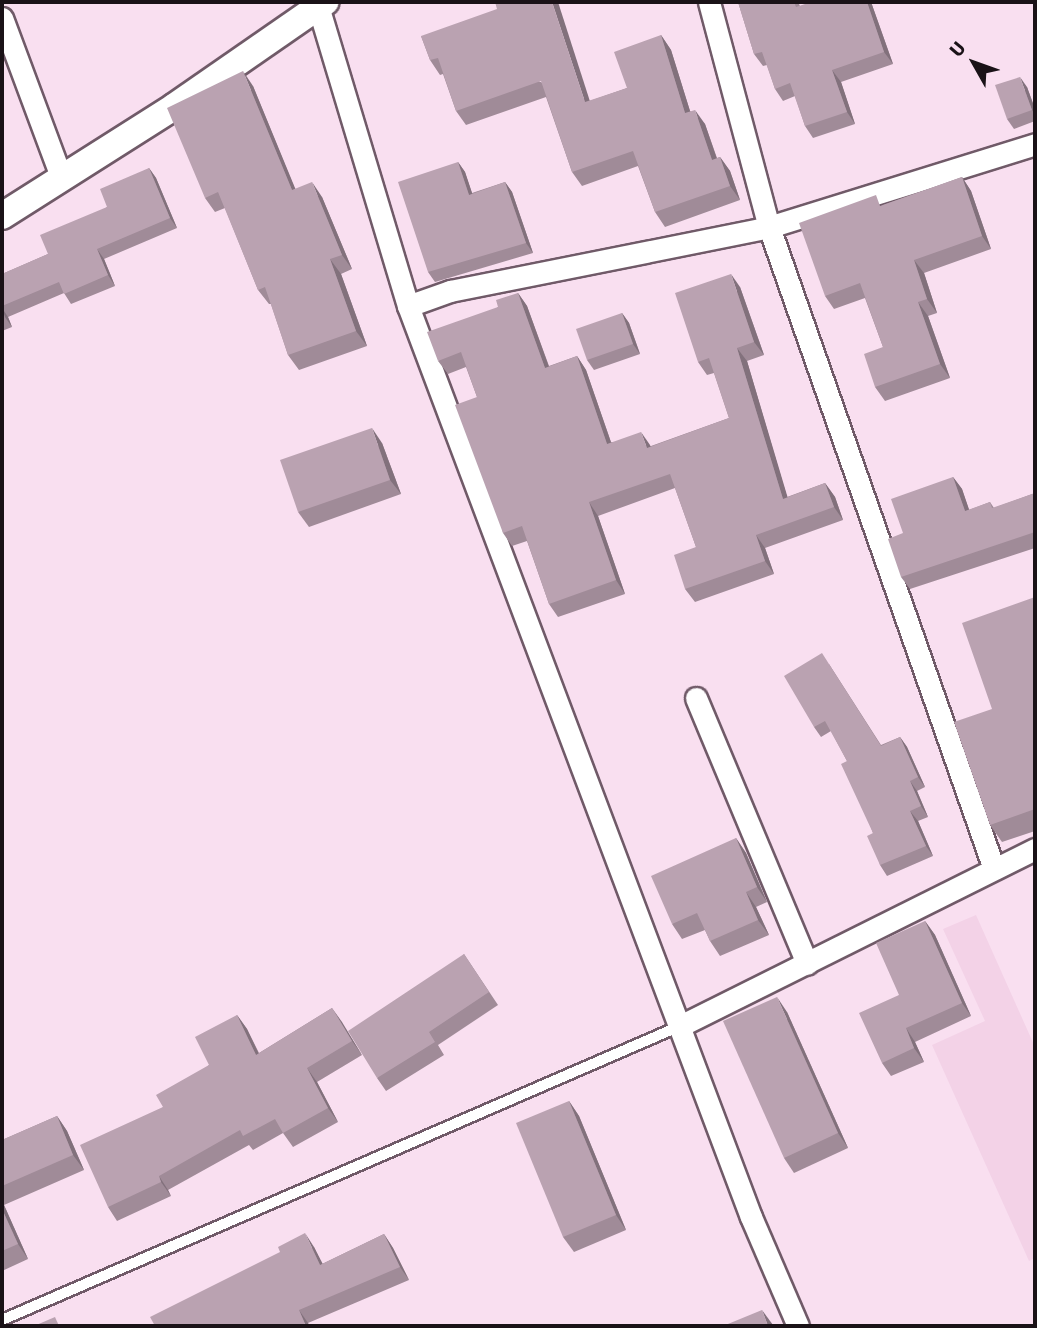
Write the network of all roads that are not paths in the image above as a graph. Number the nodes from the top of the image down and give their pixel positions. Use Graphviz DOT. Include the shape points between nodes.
graph roads {
  1 [pos="709,2"];
  2 [pos="321,4"];
  3 [pos="2,18"];
  4 [pos="1035,144"];
  5 [pos="61,177"];
  6 [pos="2,216"];
  7 [pos="769,227"];
  8 [pos="408,306"];
  9 [pos="696,698"];
  10 [pos="1035,849"];
  11 [pos="994,869"];
  12 [pos="807,964"];
  13 [pos="680,1026"];
  14 [pos="2,1320"];
  15 [pos="797,1326"];
  1 -- 7 [label="street"];
  2 -- 5 [label="street" via="175,106"];
  2 -- 8 [label="street"];
  3 -- 5 [label="street"];
  4 -- 7 [label="street"];
  5 -- 6 [label="street"];
  7 -- 8 [label="street" via="450,291"];
  7 -- 11 [label="street"];
  8 -- 13 [label="street"];
  9 -- 12 [label="street"];
  10 -- 11 [label="street"];
  11 -- 12 [label="street"];
  12 -- 13 [label="street"];
  13 -- 14 [label="lane"];
  13 -- 15 [label="street"];
}
